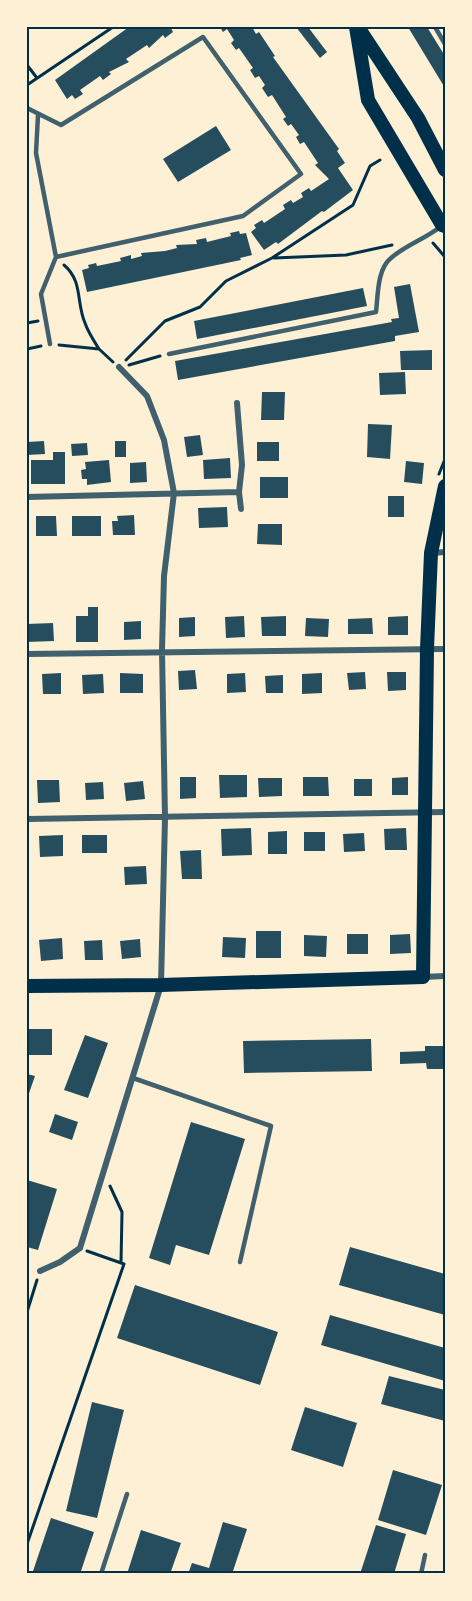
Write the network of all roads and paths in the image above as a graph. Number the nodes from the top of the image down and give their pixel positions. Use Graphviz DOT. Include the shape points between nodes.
graph roads {
  1 [pos="113,27"];
  2 [pos="357,27"];
  3 [pos="435,27"];
  4 [pos="445,44"];
  5 [pos="27,65"];
  6 [pos="36,78"];
  7 [pos="27,85"];
  8 [pos="27,108"];
  9 [pos="38,115"];
  10 [pos="381,160"];
  11 [pos="445,170"];
  12 [pos="443,225"];
  13 [pos="427,237"];
  14 [pos="414,245"];
  15 [pos="56,257"];
  16 [pos="445,257"];
  17 [pos="272,258"];
  18 [pos="50,344"];
  19 [pos="27,349"];
  20 [pos="99,349"];
  21 [pos="169,354"];
  22 [pos="119,367"];
  23 [pos="237,403"];
  24 [pos="445,486"];
  25 [pos="239,492"];
  26 [pos="174,493"];
  27 [pos="27,497"];
  28 [pos="242,509"];
  29 [pos="438,553"];
  30 [pos="427,649"];
  31 [pos="445,649"];
  32 [pos="162,650"];
  33 [pos="27,654"];
  34 [pos="426,812"];
  35 [pos="445,812"];
  36 [pos="165,818"];
  37 [pos="27,819"];
  38 [pos="445,976"];
  39 [pos="423,977"];
  40 [pos="161,985"];
  41 [pos="27,986"];
  42 [pos="133,1078"];
  43 [pos="103,1174"];
  44 [pos="80,1248"];
  45 [pos="240,1262"];
  46 [pos="121,1263"];
  47 [pos="40,1271"];
  48 [pos="27,1312"];
  49 [pos="128,1494"];
  50 [pos="27,1544"];
  51 [pos="425,1555"];
  52 [pos="101,1574"];
  53 [pos="421,1574"];
  1 -- 6 [label="path"];
  2 -- 11 [label="main road" via="417,118"];
  2 -- 12 [label="main road" via="368,100"];
  3 -- 4 [label="lane"];
  5 -- 6 [label="path"];
  6 -- 7 [label="path"];
  8 -- 9 [label="lane"];
  9 -- 15 [label="lane" via="36,153"];
  9 -- 15 [label="lane" via="61,125 203,37 301,174 243,216"];
  10 -- 17 [label="path" via="370,166 353,205"];
  12 -- 13 [label="lane"];
  13 -- 14 [label="lane"];
  13 -- 16 [label="path"];
  14 -- 17 [label="path" via="346,255"];
  14 -- 21 [label="lane" via="390,258 381,276 376,312"];
  15 -- 18 [label="lane" via="41,294"];
  15 -- 20 [label="path" via="72,272 81,294 84,321"];
  17 -- 22 [label="path" via="226,280 200,308 165,321"];
  18 -- 19 [label="path"];
  18 -- 20 [label="path"];
  20 -- 22 [label="path"];
  21 -- 22 [label="path"];
  22 -- 26 [label="street" via="147,396 164,440"];
  23 -- 25 [label="street" via="242,465"];
  24 -- 29 [label="main road"];
  25 -- 26 [label="street"];
  25 -- 28 [label="street"];
  26 -- 27 [label="street"];
  26 -- 32 [label="street" via="164,576"];
  29 -- 30 [label="main road"];
  30 -- 31 [label="street"];
  30 -- 32 [label="street"];
  30 -- 34 [label="main road"];
  32 -- 33 [label="street"];
  32 -- 36 [label="street"];
  34 -- 35 [label="street"];
  34 -- 36 [label="street"];
  34 -- 39 [label="main road"];
  36 -- 37 [label="street"];
  36 -- 40 [label="street"];
  38 -- 39 [label="street"];
  39 -- 40 [label="main road"];
  40 -- 41 [label="main road"];
  40 -- 42 [label="street"];
  42 -- 43 [label="street"];
  42 -- 45 [label="lane" via="271,1126"];
  43 -- 44 [label="street"];
  43 -- 46 [label="path" via="122,1212"];
  44 -- 46 [label="path"];
  44 -- 47 [label="street"];
  46 -- 50 [label="path" via="124,1264"];
  47 -- 48 [label="path"];
  49 -- 52 [label="lane"];
  51 -- 53 [label="lane"];
}
